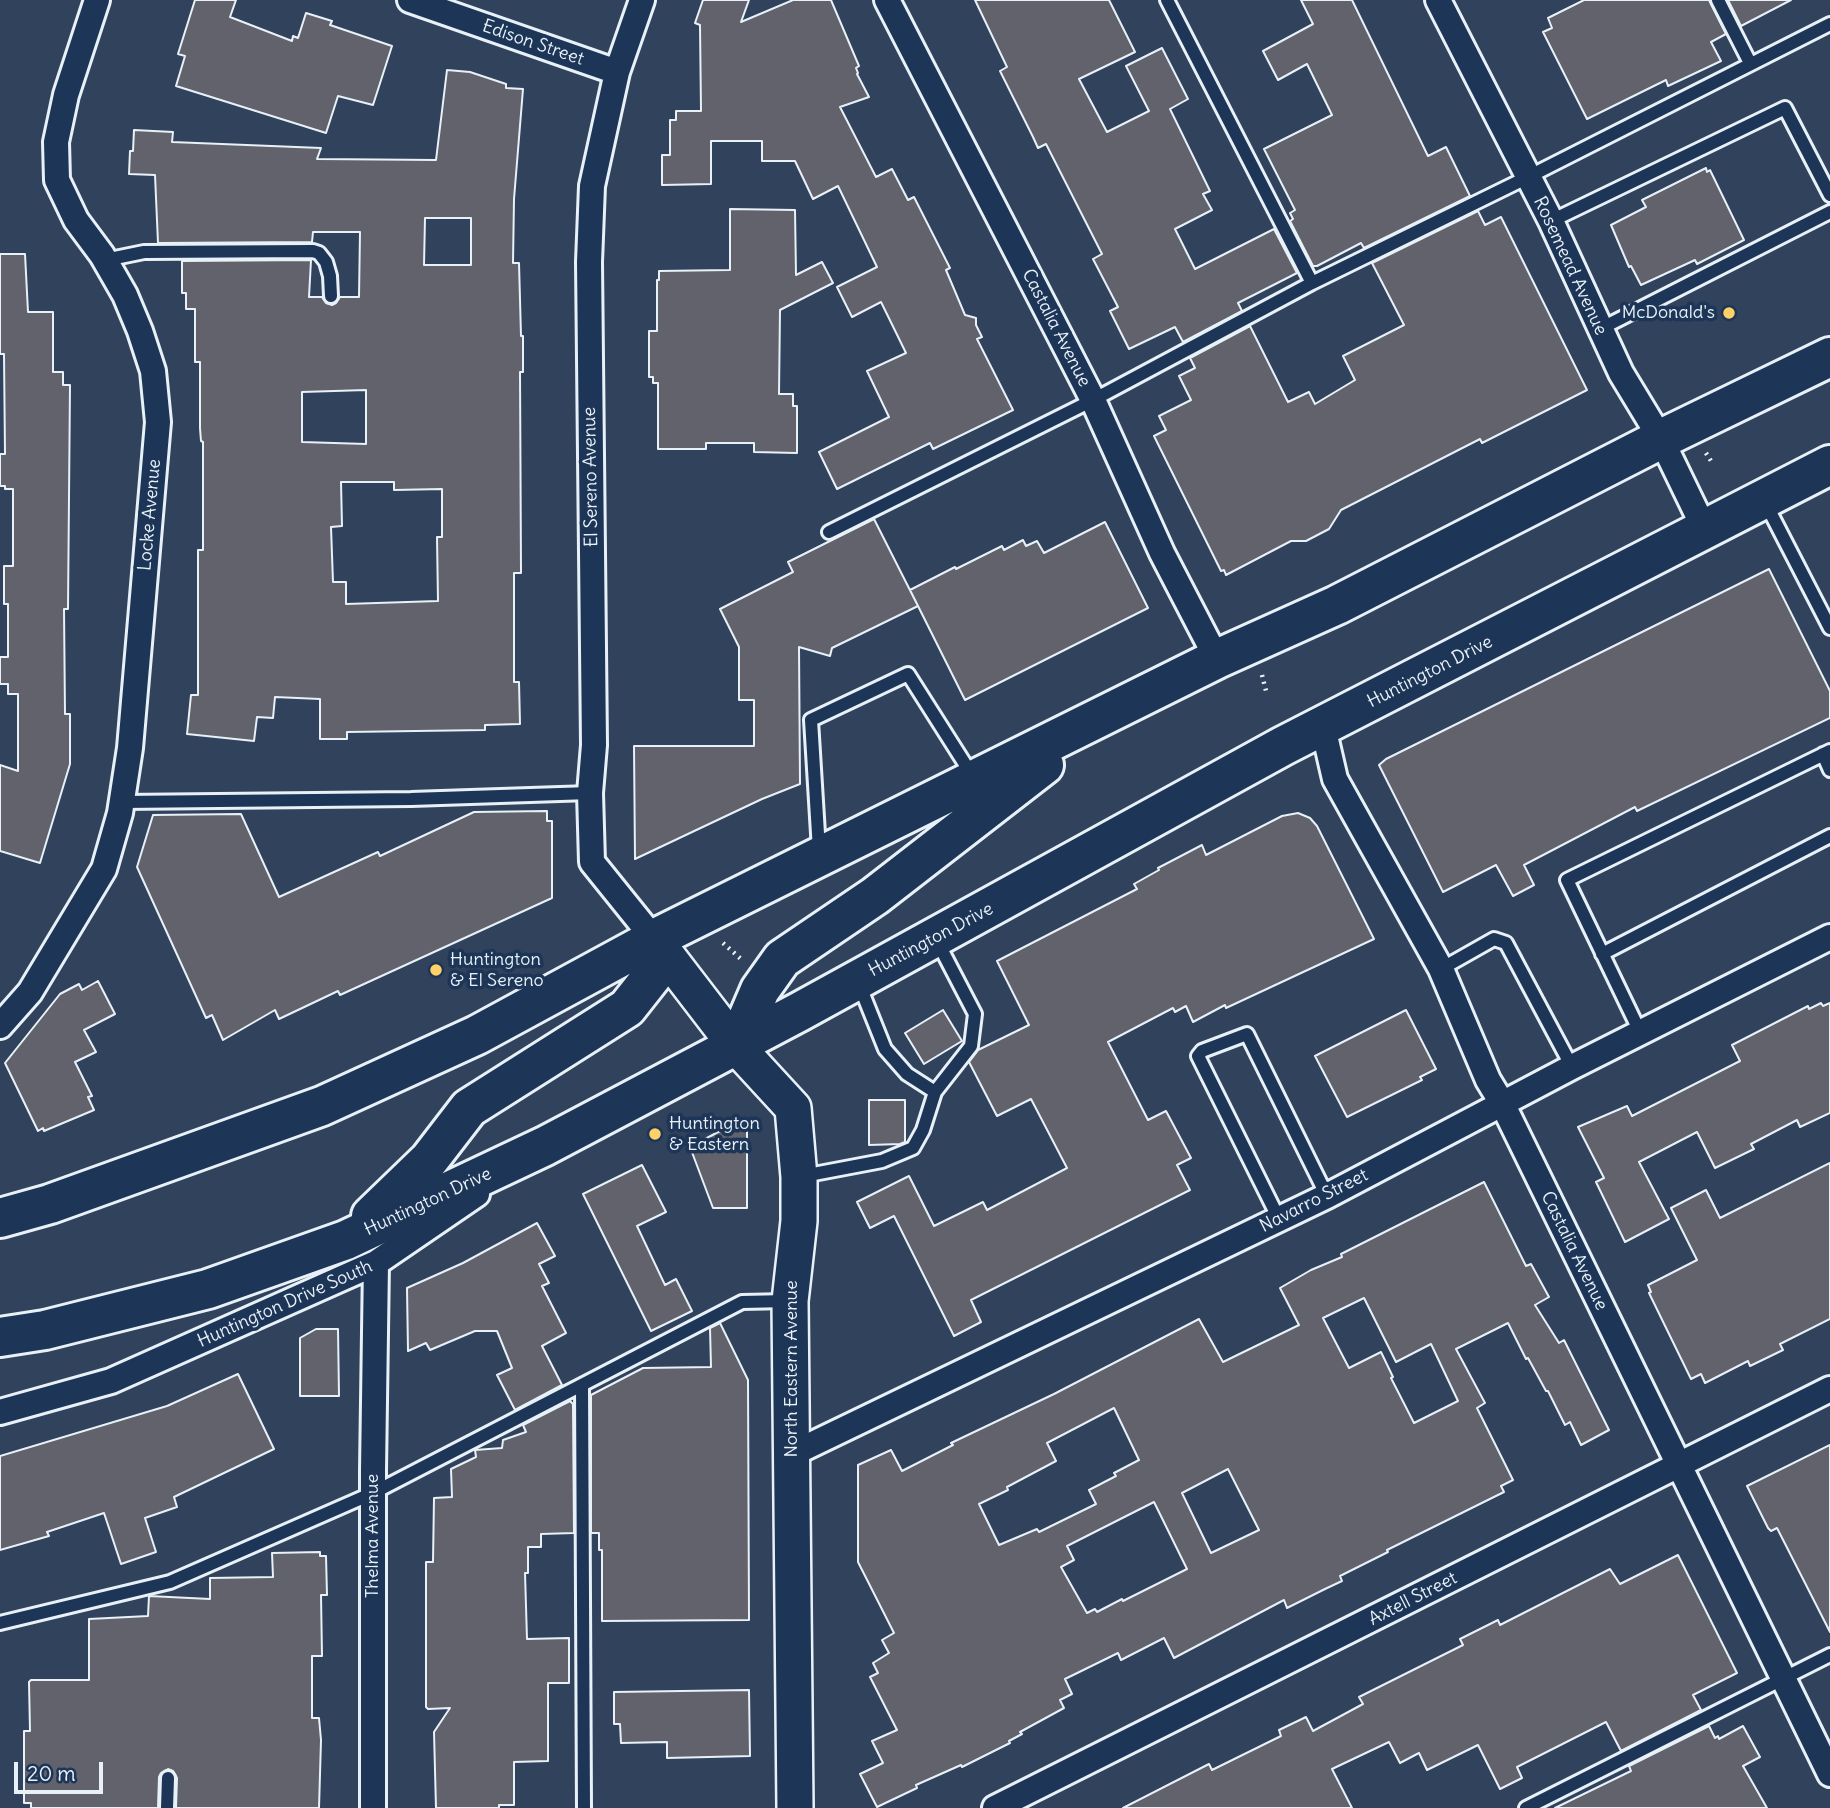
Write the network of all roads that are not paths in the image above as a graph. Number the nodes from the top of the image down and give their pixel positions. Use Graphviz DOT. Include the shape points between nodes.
graph roads {
  1 [pos="97,0"];
  2 [pos="410,0"];
  3 [pos="642,0"];
  4 [pos="887,0"];
  5 [pos="1167,0"];
  6 [pos="1438,0"];
  7 [pos="1718,0"];
  8 [pos="1830,24"];
  9 [pos="1750,63"];
  10 [pos="617,72"];
  11 [pos="1528,177"];
  12 [pos="1830,195"];
  13 [pos="1830,212"];
  14 [pos="1550,221"];
  15 [pos="105,260"];
  16 [pos="1312,283"];
  17 [pos="331,296"];
  18 [pos="1600,329"];
  19 [pos="1830,356"];
  20 [pos="1093,400"];
  21 [pos="1661,439"];
  22 [pos="1830,465"];
  23 [pos="1764,499"];
  24 [pos="1705,530"];
  25 [pos="829,532"];
  26 [pos="1830,628"];
  27 [pos="1217,659"];
  28 [pos="1112,712"];
  29 [pos="1323,727"];
  30 [pos="1826,752"];
  31 [pos="1830,770"];
  32 [pos="976,780"];
  33 [pos="590,793"];
  34 [pos="122,802"];
  35 [pos="1830,836"];
  36 [pos="820,857"];
  37 [pos="1830,937"];
  38 [pos="936,938"];
  39 [pos="654,939"];
  40 [pos="1602,954"];
  41 [pos="1441,969"];
  42 [pos="858,980"];
  43 [pos="0,1026"];
  44 [pos="1641,1034"];
  45 [pos="736,1046"];
  46 [pos="1572,1067"];
  47 [pos="935,1092"];
  48 [pos="1502,1103"];
  49 [pos="545,1146"];
  50 [pos="148,1169"];
  51 [pos="799,1177"];
  52 [pos="0,1194"];
  53 [pos="1327,1196"];
  54 [pos="0,1218"];
  55 [pos="1279,1219"];
  56 [pos="346,1240"];
  57 [pos="376,1264"];
  58 [pos="790,1301"];
  59 [pos="0,1337"];
  60 [pos="582,1385"];
  61 [pos="1830,1389"];
  62 [pos="0,1412"];
  63 [pos="792,1454"];
  64 [pos="1679,1466"];
  65 [pos="373,1493"];
  66 [pos="0,1623"];
  67 [pos="1830,1655"];
  68 [pos="1782,1679"];
  69 [pos="1830,1774"];
  70 [pos="168,1778"];
  71 [pos="167,1808"];
  72 [pos="373,1808"];
  73 [pos="584,1808"];
  74 [pos="795,1808"];
  75 [pos="996,1808"];
  76 [pos="1526,1808"];
  1 -- 15 [label="street, Locke Avenue" via="66,95 56,155 57,180 76,220"];
  2 -- 10 [label="street, Edison Street"];
  3 -- 10 [label="street, El Sereno Avenue"];
  4 -- 20 [label="street, Castalia Avenue"];
  5 -- 16 [label="lane"];
  6 -- 11 [label="street, Rosemead Avenue"];
  7 -- 9 [label="lane"];
  8 -- 9 [label="lane"];
  9 -- 11 [label="lane"];
  10 -- 33 [label="street, El Sereno Avenue" via="592,186 590,224 594,745"];
  11 -- 14 [label="street, Rosemead Avenue"];
  11 -- 16 [label="lane"];
  12 -- 14 [label="lane" via="1785,108"];
  13 -- 18 [label="lane"];
  14 -- 18 [label="street, Rosemead Avenue"];
  15 -- 17 [label="lane" via="144,252 313,251 326,262"];
  15 -- 34 [label="street, Locke Avenue" via="140,331 153,372 158,422"];
  16 -- 20 [label="lane"];
  18 -- 21 [label="street, Rosemead Avenue"];
  19 -- 21 [label="main road"];
  20 -- 25 [label="lane"];
  20 -- 27 [label="street, Castalia Avenue" via="1162,553"];
  21 -- 24 [label="street, Rosemead Avenue"];
  21 -- 27 [label="main road" via="1337,605"];
  22 -- 23 [label="main road, Huntington Drive"];
  23 -- 24 [label="main road, Huntington Drive"];
  23 -- 26 [label="lane"];
  24 -- 29 [label="main road, Huntington Drive"];
  27 -- 28 [label="main road"];
  28 -- 32 [label="main road"];
  28 -- 45 [label="main road" via="875,896 782,959 760,990"];
  29 -- 38 [label="main road, Huntington Drive"];
  29 -- 41 [label="street, Castalia Avenue" via="1335,779"];
  30 -- 31 [label="lane"];
  30 -- 40 [label="lane" via="1567,880"];
  32 -- 36 [label="main road"];
  32 -- 36 [label="lane" via="908,674 811,720"];
  33 -- 34 [label="lane"];
  33 -- 39 [label="street, El Sereno Avenue" via="592,862"];
  34 -- 43 [label="street, Locke Avenue" via="104,869 30,992"];
  35 -- 40 [label="lane"];
  36 -- 39 [label="main road"];
  37 -- 44 [label="street, Navarro Street"];
  38 -- 42 [label="main road, Huntington Drive"];
  38 -- 47 [label="lane" via="975,1014 971,1045"];
  39 -- 45 [label="main road, North Eastern Avenue"];
  39 -- 50 [label="main road" via="465,1041 321,1106"];
  39 -- 56 [label="main road" via="653,975 627,1008 468,1108 429,1160"];
  40 -- 44 [label="lane"];
  41 -- 46 [label="lane" via="1494,939 1506,943"];
  41 -- 48 [label="street, Castalia Avenue"];
  42 -- 45 [label="main road, Huntington Drive"];
  42 -- 47 [label="lane" via="885,1049 907,1074"];
  44 -- 46 [label="street, Navarro Street"];
  45 -- 49 [label="main road, Huntington Drive"];
  45 -- 51 [label="main road, North Eastern Avenue" via="793,1108"];
  46 -- 48 [label="street, Navarro Street"];
  47 -- 51 [label="lane" via="913,1148 882,1161"];
  48 -- 53 [label="street, Navarro Street"];
  48 -- 64 [label="street, Castalia Avenue"];
  49 -- 56 [label="main road, Huntington Drive"];
  49 -- 57 [label="street, Huntington Drive South"];
  50 -- 52 [label="main road"];
  50 -- 54 [label="main road"];
  51 -- 58 [label="main road, North Eastern Avenue"];
  53 -- 55 [label="street, Navarro Street"];
  53 -- 55 [label="lane" via="1247,1034 1202,1051 1198,1056"];
  55 -- 63 [label="street, Navarro Street"];
  56 -- 59 [label="main road, Huntington Drive" via="208,1289"];
  57 -- 62 [label="street, Huntington Drive South" via="111,1381"];
  57 -- 65 [label="street, Thelma Avenue"];
  58 -- 60 [label="lane" via="742,1302"];
  58 -- 63 [label="main road, North Eastern Avenue"];
  60 -- 65 [label="lane"];
  60 -- 73 [label="lane"];
  61 -- 64 [label="street, Axtell Street"];
  63 -- 74 [label="main road, North Eastern Avenue"];
  64 -- 68 [label="street, Castalia Avenue"];
  64 -- 75 [label="street, Axtell Street"];
  65 -- 66 [label="lane" via="170,1582"];
  65 -- 72 [label="street, Thelma Avenue"];
  67 -- 68 [label="lane"];
  68 -- 69 [label="street, Castalia Avenue"];
  68 -- 76 [label="lane"];
  70 -- 71 [label="lane"];
}
